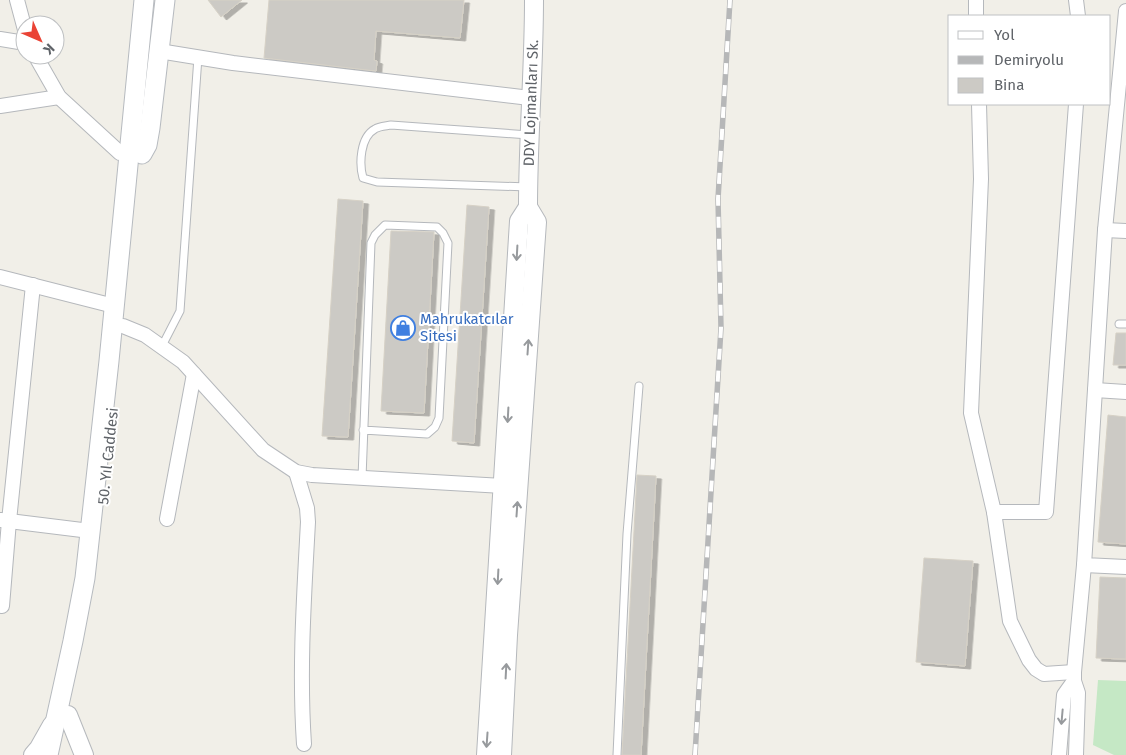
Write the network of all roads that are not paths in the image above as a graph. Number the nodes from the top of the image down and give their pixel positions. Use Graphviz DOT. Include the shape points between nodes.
graph roads {
  1 [pos="17,0"];
  2 [pos="133,0"];
  3 [pos="144,0"];
  4 [pos="154,0"];
  5 [pos="165,0"];
  6 [pos="534,0"];
  7 [pos="976,0"];
  8 [pos="1076,0"];
  9 [pos="1126,11"];
  10 [pos="21,15"];
  11 [pos="976,15"];
  12 [pos="1078,15"];
  13 [pos="0,39"];
  14 [pos="15,41"];
  15 [pos="159,51"];
  16 [pos="198,57"];
  17 [pos="41,65"];
  18 [pos="59,97"];
  19 [pos="530,98"];
  20 [pos="979,105"];
  21 [pos="1076,105"];
  22 [pos="0,106"];
  23 [pos="530,135"];
  24 [pos="120,153"];
  25 [pos="142,154"];
  26 [pos="126,182"];
  27 [pos="528,187"];
  28 [pos="528,207"];
  29 [pos="1105,230"];
  30 [pos="1126,231"];
  31 [pos="0,277"];
  32 [pos="33,285"];
  33 [pos="114,306"];
  34 [pos="123,326"];
  35 [pos="162,346"];
  36 [pos="194,374"];
  37 [pos="639,386"];
  38 [pos="1095,390"];
  39 [pos="1126,392"];
  40 [pos="363,430"];
  41 [pos="296,472"];
  42 [pos="362,478"];
  43 [pos="503,486"];
  44 [pos="994,512"];
  45 [pos="167,519"];
  46 [pos="4,520"];
  47 [pos="90,530"];
  48 [pos="1084,565"];
  49 [pos="1126,568"];
  50 [pos="2,606"];
  51 [pos="1074,676"];
  52 [pos="62,715"];
  53 [pos="304,744"];
  54 [pos="33,755"];
  55 [pos="48,755"];
  56 [pos="60,755"];
  57 [pos="84,755"];
  58 [pos="486,755"];
  59 [pos="502,755"];
  60 [pos="617,755"];
  61 [pos="1059,755"];
  62 [pos="1076,755"];
  1 -- 10 [label="street"];
  2 -- 24 [label="main road, 50. Yıl Caddesi"];
  3 -- 26 [label="main road, 50. Yıl Caddesi"];
  4 -- 25 [label="main road, 50. Yıl Caddesi"];
  5 -- 15 [label="main road, 50. Yıl Caddesi"];
  6 -- 19 [label="street, DDY Lojmanları Sk."];
  7 -- 11 [label="street"];
  8 -- 12 [label="street"];
  9 -- 29 [label="street"];
  13 -- 14 [label="street"];
  15 -- 16 [label="street"];
  15 -- 25 [label="main road, 50. Yıl Caddesi" via="150,128"];
  16 -- 19 [label="street"];
  16 -- 35 [label="lane" via="180,311"];
  17 -- 18 [label="street"];
  18 -- 22 [label="street"];
  18 -- 24 [label="street"];
  19 -- 23 [label="street, DDY Lojmanları Sk."];
  20 -- 44 [label="street" via="981,179 971,413"];
  21 -- 44 [label="street" via="1046,512"];
  23 -- 27 [label="street, DDY Lojmanları Sk."];
  23 -- 27 [label="lane" via="391,125 374,129 364,139 360,166 363,178 377,182"];
  24 -- 26 [label="main road, 50. Yıl Caddesi"];
  25 -- 34 [label="main road, 50. Yıl Caddesi"];
  26 -- 33 [label="main road, 50. Yıl Caddesi"];
  27 -- 28 [label="street, DDY Lojmanları Sk."];
  28 -- 43 [label="street, one-way" via="519,221"];
  59 -- 28 [label="street, one-way" via="537,222"];
  29 -- 30 [label="street"];
  29 -- 38 [label="street"];
  31 -- 32 [label="street"];
  32 -- 33 [label="street"];
  32 -- 46 [label="street"];
  33 -- 47 [label="main road, 50. Yıl Caddesi"];
  34 -- 35 [label="street"];
  34 -- 52 [label="main road, 50. Yıl Caddesi" via="95,581"];
  35 -- 36 [label="street"];
  36 -- 41 [label="street" via="263,450"];
  36 -- 45 [label="street"];
  37 -- 60 [label="lane" via="627,534"];
  38 -- 39 [label="street"];
  38 -- 48 [label="street"];
  40 -- 40 [label="lane" via="371,242 385,225 437,227 448,243 439,418 427,434"];
  40 -- 42 [label="lane"];
  41 -- 42 [label="street" via="312,476"];
  41 -- 53 [label="street" via="308,522 301,647"];
  42 -- 43 [label="street"];
  43 -- 58 [label="street, one-way"];
  44 -- 51 [label="street" via="1010,621 1029,660 1044,674"];
  46 -- 47 [label="street"];
  46 -- 50 [label="street"];
  47 -- 52 [label="main road, 50. Yıl Caddesi"];
  48 -- 49 [label="street"];
  48 -- 51 [label="street"];
  51 -- 61 [label="street, one-way" via="1064,695"];
  51 -- 62 [label="street" via="1078,693"];
  52 -- 54 [label="street"];
  52 -- 55 [label="main road, 50. Yıl Caddesi"];
  52 -- 56 [label="main road, 50. Yıl Caddesi"];
  52 -- 57 [label="street"];
}
